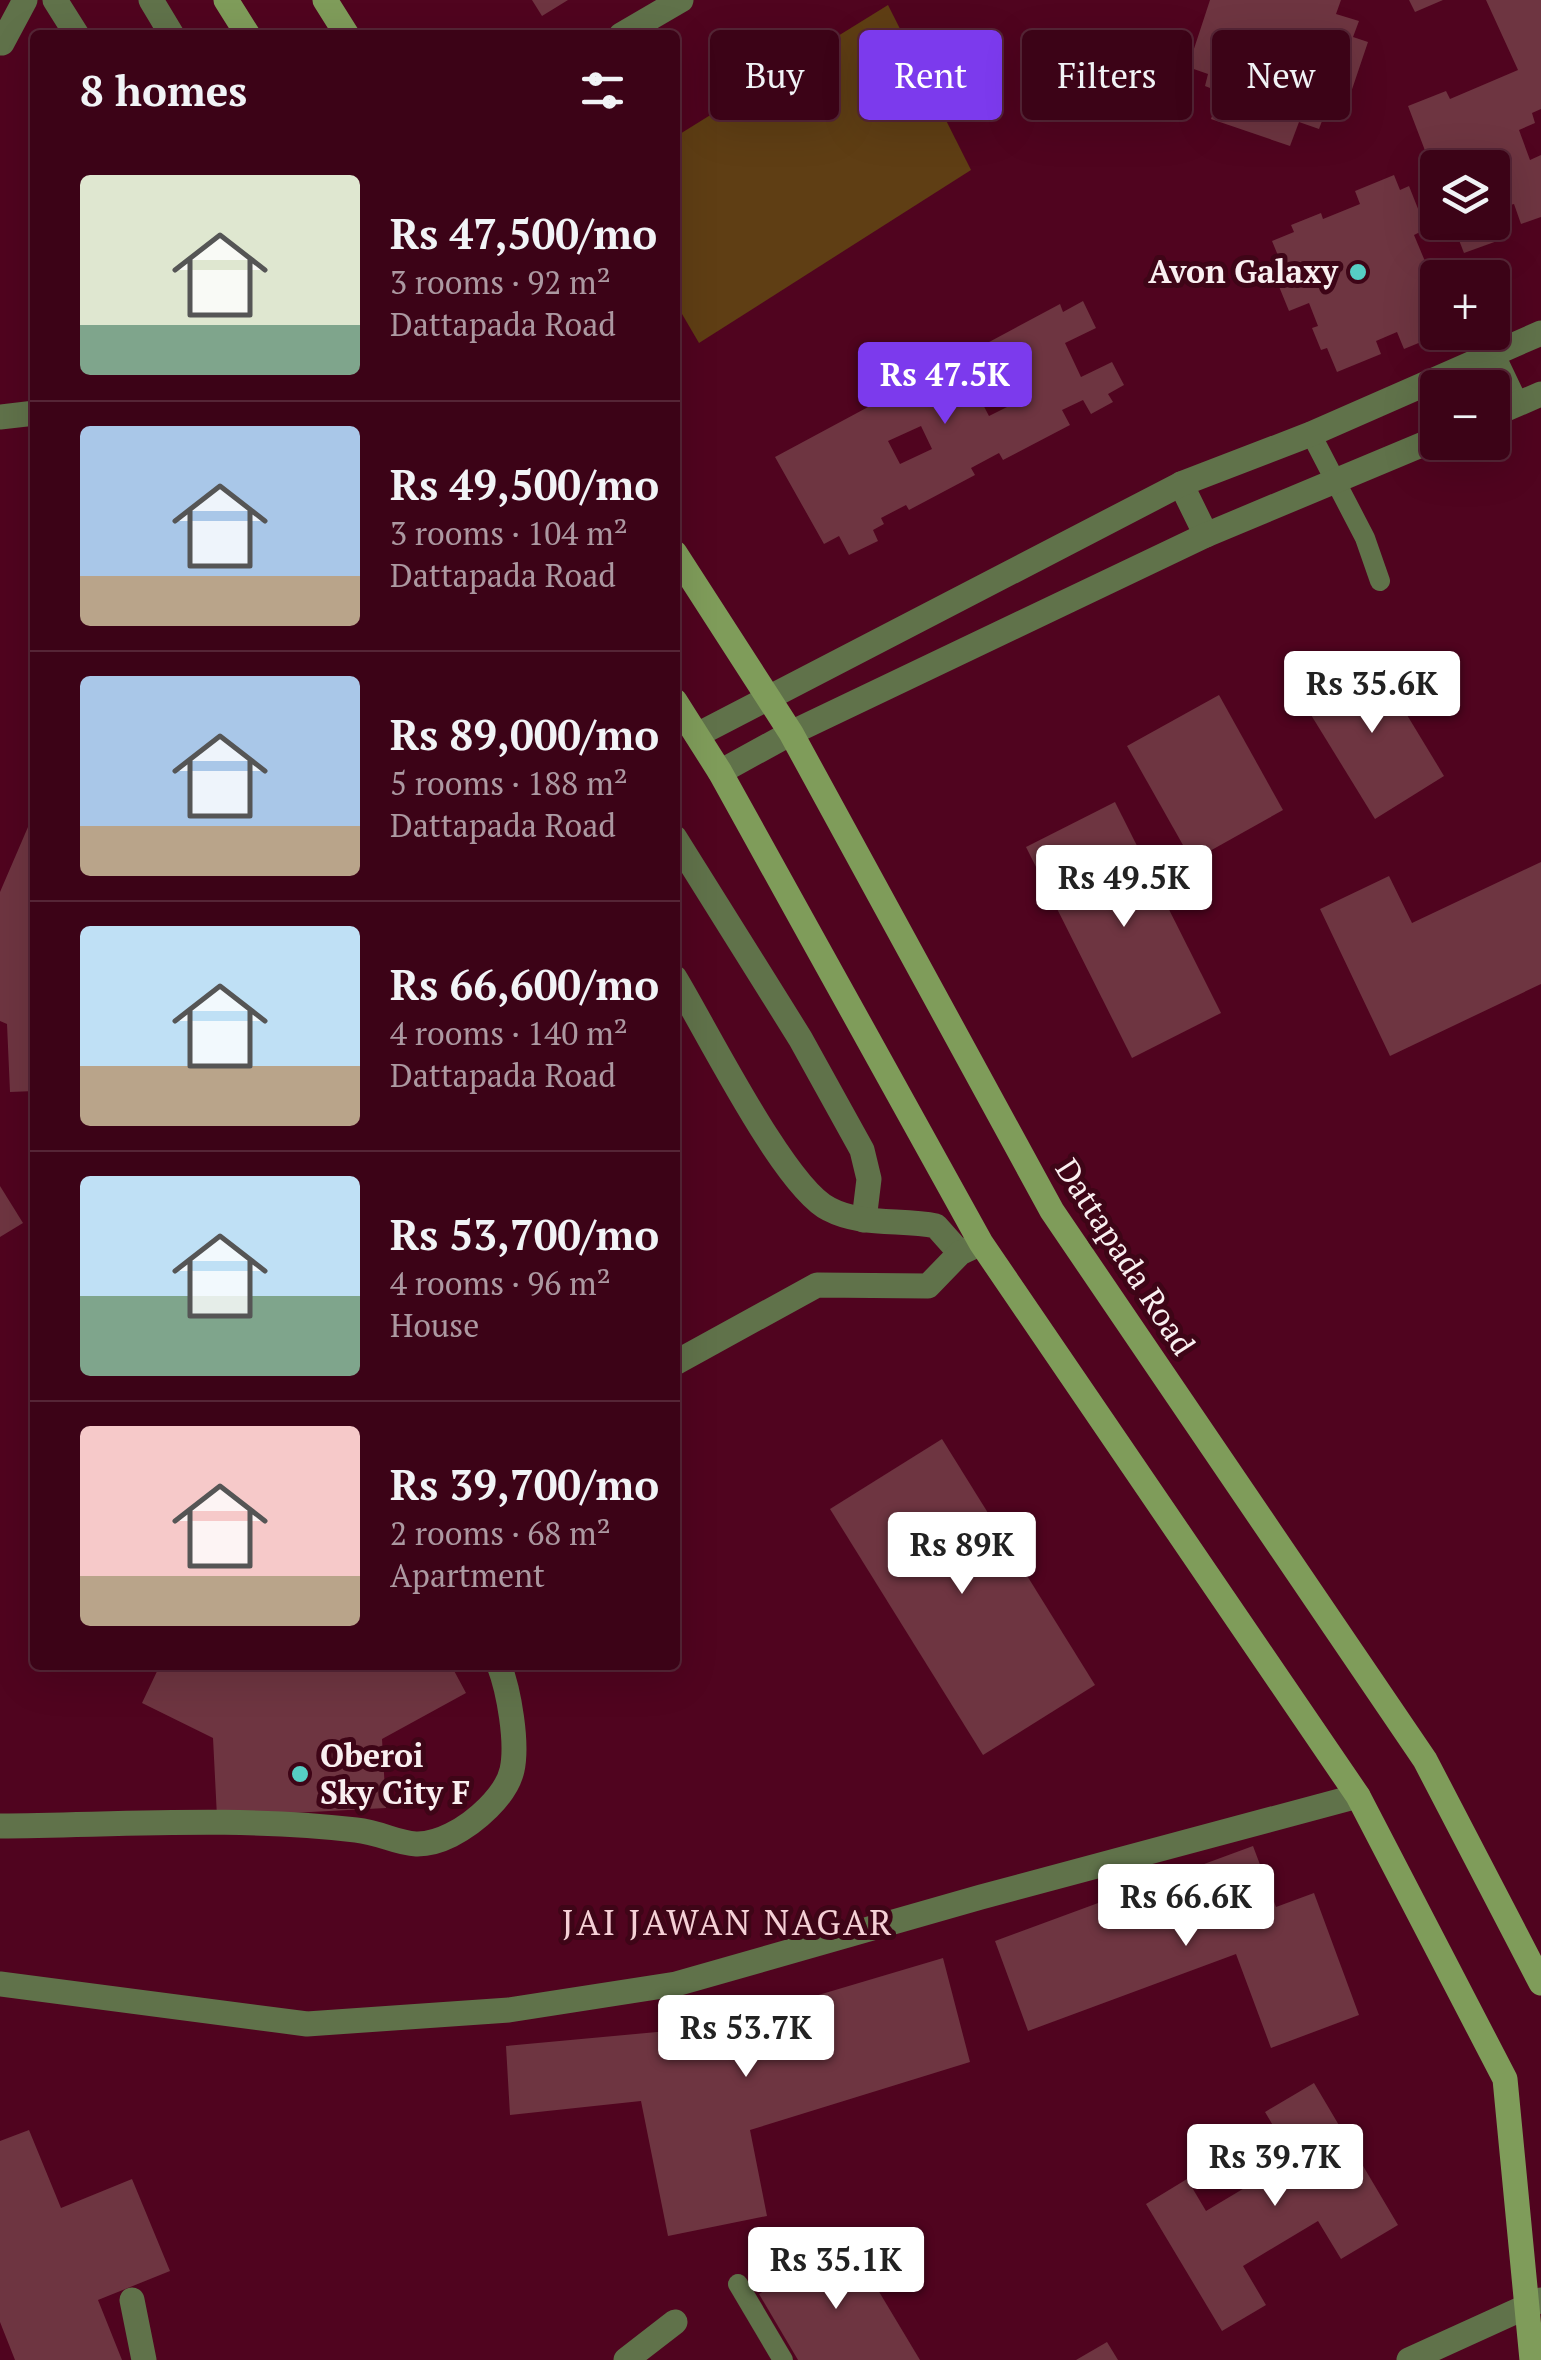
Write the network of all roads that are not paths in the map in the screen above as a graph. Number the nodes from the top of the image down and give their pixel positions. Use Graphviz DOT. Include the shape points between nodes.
graph roads {
  1 [pos="25,0"];
  2 [pos="55,0"];
  3 [pos="150,0"];
  4 [pos="226,0"];
  5 [pos="325,0"];
  6 [pos="681,0"];
  7 [pos="73,30"];
  8 [pos="169,30"];
  9 [pos="245,30"];
  10 [pos="344,30"];
  11 [pos="630,30"];
  12 [pos="2,43"];
  13 [pos="1541,333"];
  14 [pos="1492,354"];
  15 [pos="1495,370"];
  16 [pos="1541,394"];
  17 [pos="1510,407"];
  18 [pos="30,414"];
  19 [pos="0,417"];
  20 [pos="1310,434"];
  21 [pos="1420,446"];
  22 [pos="1335,482"];
  23 [pos="1182,484"];
  24 [pos="1206,535"];
  25 [pos="680,561"];
  26 [pos="1380,581"];
  27 [pos="768,698"];
  28 [pos="680,709"];
  29 [pos="791,733"];
  30 [pos="696,735"];
  31 [pos="720,772"];
  32 [pos="680,846"];
  33 [pos="680,987"];
  34 [pos="864,1220"];
  35 [pos="971,1248"];
  36 [pos="680,1361"];
  37 [pos="502,1670"];
  38 [pos="1358,1796"];
  39 [pos="0,1826"];
  40 [pos="1518,1939"];
  41 [pos="1541,1962"];
  42 [pos="1541,1983"];
  43 [pos="0,1984"];
  44 [pos="738,2284"];
  45 [pos="132,2300"];
  46 [pos="1535,2303"];
  47 [pos="675,2322"];
  48 [pos="144,2360"];
  49 [pos="626,2360"];
  50 [pos="783,2360"];
  51 [pos="1410,2360"];
  52 [pos="1532,2360"];
  1 -- 12 [label="street"];
  2 -- 7 [label="street"];
  3 -- 8 [label="street"];
  4 -- 9 [label="main road"];
  5 -- 10 [label="main road"];
  6 -- 11 [label="street"];
  13 -- 14 [label="street"];
  14 -- 15 [label="street"];
  14 -- 20 [label="street"];
  16 -- 17 [label="street"];
  18 -- 19 [label="street"];
  20 -- 22 [label="lane"];
  20 -- 23 [label="street"];
  21 -- 22 [label="street"];
  22 -- 24 [label="street"];
  22 -- 26 [label="lane"];
  23 -- 24 [label="street"];
  23 -- 27 [label="street"];
  24 -- 29 [label="street"];
  25 -- 27 [label="main road, Dattapada Road"];
  27 -- 29 [label="main road, Dattapada Road"];
  27 -- 30 [label="street"];
  28 -- 30 [label="main road"];
  29 -- 31 [label="street"];
  29 -- 40 [label="main road, Dattapada Road" via="1052,1211 1425,1760"];
  30 -- 31 [label="main road"];
  31 -- 35 [label="main road"];
  32 -- 34 [label="street" via="862,1150 869,1179"];
  33 -- 34 [label="street" via="799,1184 830,1210"];
  34 -- 35 [label="street" via="936,1226"];
  35 -- 36 [label="street" via="928,1286 818,1285"];
  35 -- 38 [label="main road"];
  37 -- 39 [label="street" via="512,1770 494,1802 452,1835 415,1846 364,1830 298,1824"];
  38 -- 43 [label="street" via="676,1984 509,2010 306,2024"];
  38 -- 46 [label="main road" via="1505,2079"];
  40 -- 41 [label="street"];
  40 -- 42 [label="main road, Dattapada Road"];
  44 -- 50 [label="lane"];
  45 -- 48 [label="street"];
  46 -- 51 [label="street"];
  46 -- 52 [label="main road"];
  47 -- 49 [label="street"];
}
